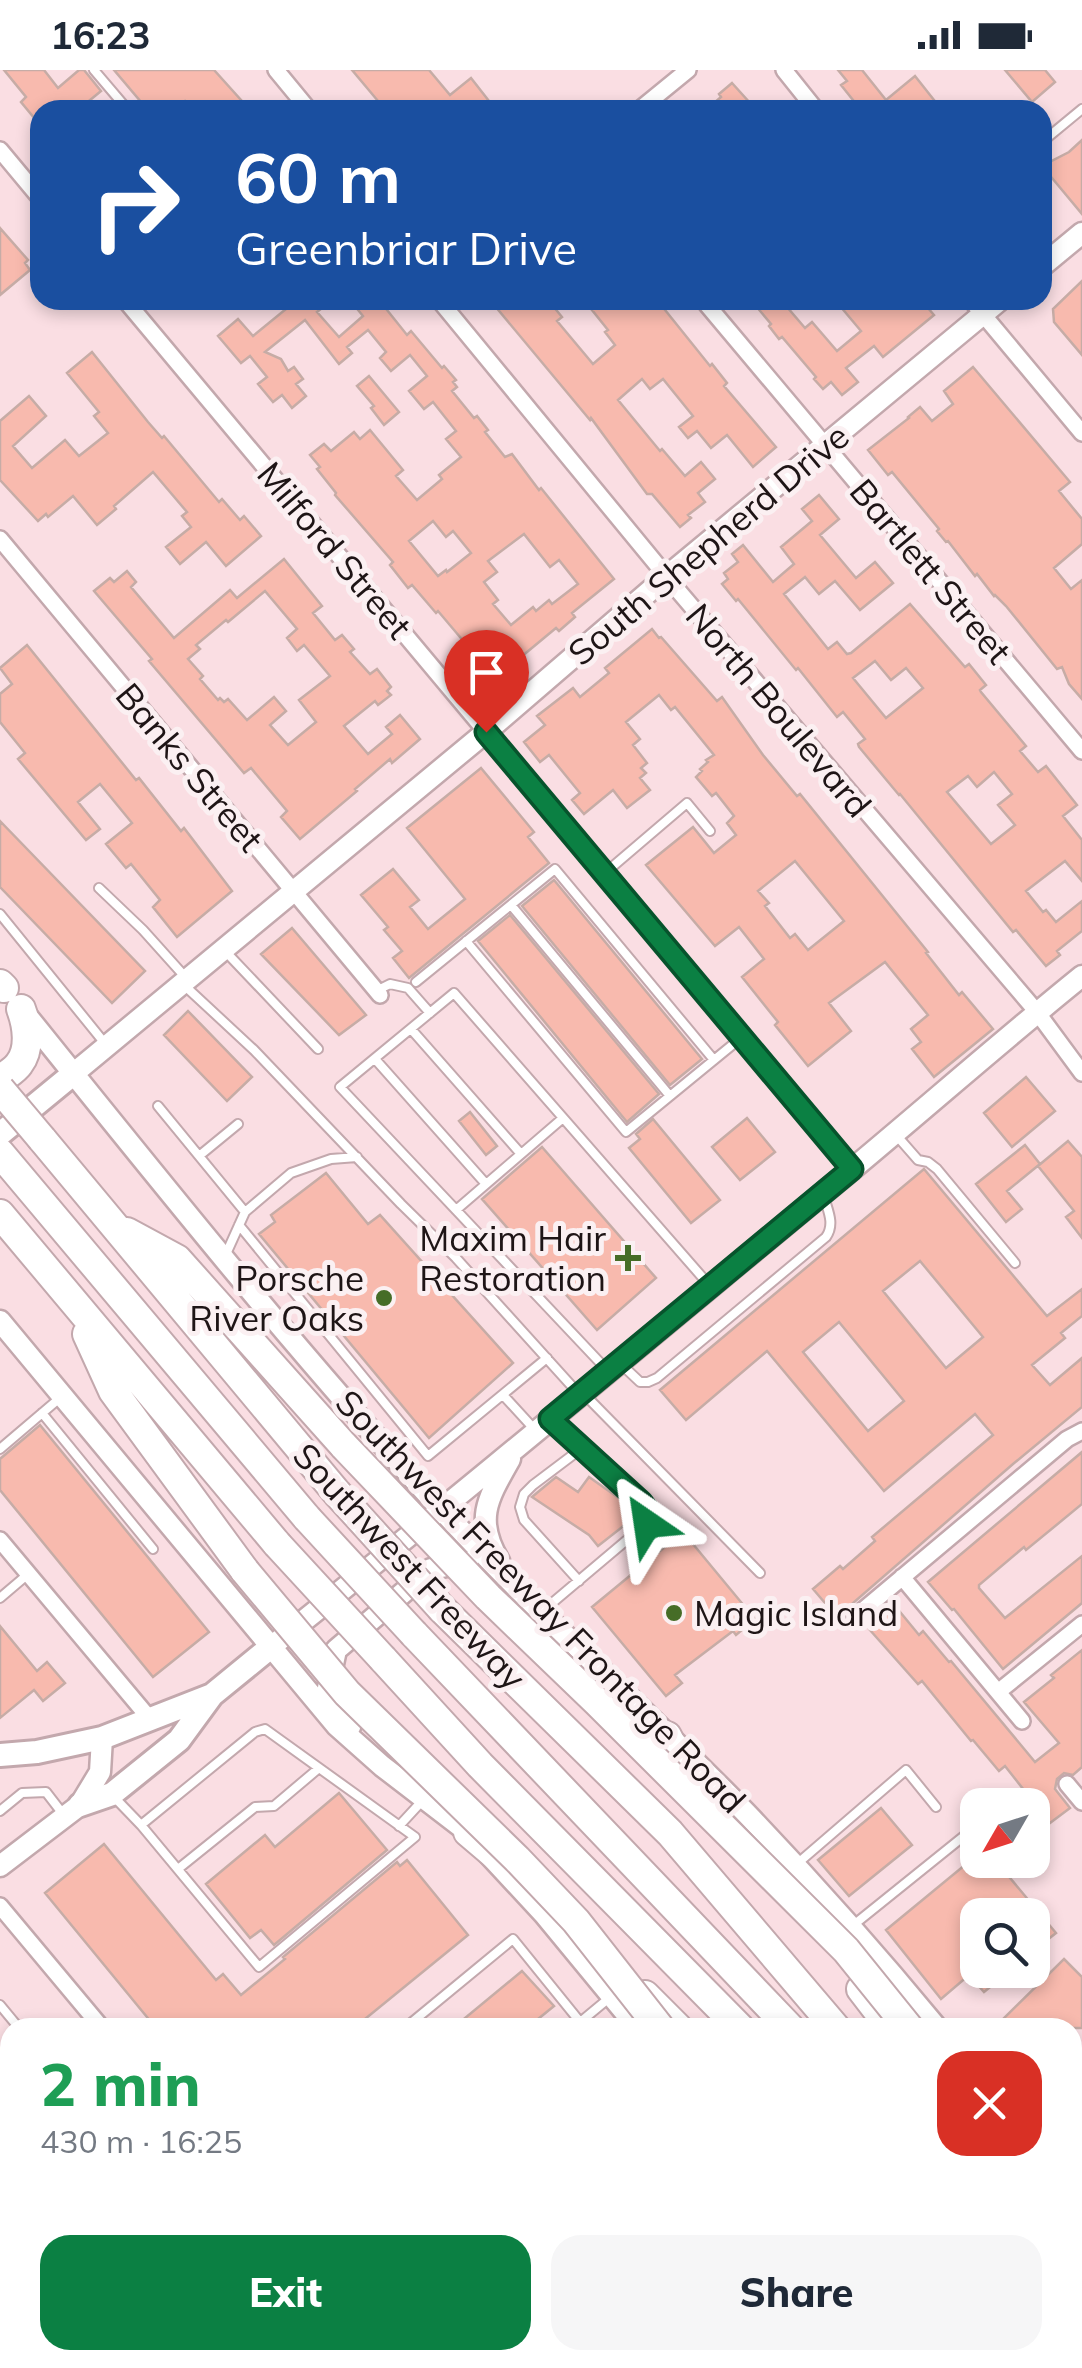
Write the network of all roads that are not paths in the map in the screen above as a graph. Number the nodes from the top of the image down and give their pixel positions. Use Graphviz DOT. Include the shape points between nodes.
graph roads {
  1 [pos="94,70"];
  2 [pos="276,70"];
  3 [pos="688,70"];
  4 [pos="784,70"];
  5 [pos="120,100"];
  6 [pos="301,100"];
  7 [pos="652,100"];
  8 [pos="808,100"];
  9 [pos="1082,109"];
  10 [pos="1052,134"];
  11 [pos="0,150"];
  12 [pos="30,186"];
  13 [pos="1082,233"];
  14 [pos="1052,258"];
  15 [pos="134,310"];
  16 [pos="447,310"];
  17 [pos="711,310"];
  18 [pos="974,310"];
  19 [pos="980,310"];
  20 [pos="1082,433"];
  21 [pos="826,446"];
  22 [pos="0,539"];
  23 [pos="666,576"];
  24 [pos="486,732"];
  25 [pos="1082,751"];
  26 [pos="710,831"];
  27 [pos="604,873"];
  28 [pos="99,888"];
  29 [pos="294,891"];
  30 [pos="511,905"];
  31 [pos="0,914"];
  32 [pos="466,941"];
  33 [pos="223,949"];
  34 [pos="1082,976"];
  35 [pos="184,981"];
  36 [pos="416,982"];
  37 [pos="6,991"];
  38 [pos="378,993"];
  39 [pos="1037,1012"];
  40 [pos="430,1013"];
  41 [pos="411,1029"];
  42 [pos="742,1037"];
  43 [pos="107,1046"];
  44 [pos="318,1049"];
  45 [pos="375,1059"];
  46 [pos="714,1060"];
  47 [pos="1082,1073"];
  48 [pos="73,1074"];
  49 [pos="0,1080"];
  50 [pos="0,1090"];
  51 [pos="670,1096"];
  52 [pos="158,1106"];
  53 [pos="563,1118"];
  54 [pos="238,1124"];
  55 [pos="0,1134"];
  56 [pos="894,1134"];
  57 [pos="0,1153"];
  58 [pos="521,1154"];
  59 [pos="199,1156"];
  60 [pos="357,1158"];
  61 [pos="852,1169"];
  62 [pos="486,1184"];
  63 [pos="823,1193"];
  64 [pos="456,1210"];
  65 [pos="245,1212"];
  66 [pos="6,1221"];
  67 [pos="112,1224"];
  68 [pos="239,1225"];
  69 [pos="224,1259"];
  70 [pos="1015,1262"];
  71 [pos="710,1286"];
  72 [pos="74,1305"];
  73 [pos="0,1321"];
  74 [pos="547,1358"];
  75 [pos="613,1366"];
  76 [pos="581,1393"];
  77 [pos="503,1395"];
  78 [pos="62,1396"];
  79 [pos="42,1413"];
  80 [pos="543,1425"];
  81 [pos="1082,1431"];
  82 [pos="582,1448"];
  83 [pos="0,1449"];
  84 [pos="515,1449"];
  85 [pos="443,1510"];
  86 [pos="0,1540"];
  87 [pos="153,1549"];
  88 [pos="760,1573"];
  89 [pos="28,1574"];
  90 [pos="902,1577"];
  91 [pos="511,1580"];
  92 [pos="579,1580"];
  93 [pos="0,1598"];
  94 [pos="542,1612"];
  95 [pos="855,1616"];
  96 [pos="1082,1624"];
  97 [pos="272,1646"];
  98 [pos="998,1692"];
  99 [pos="212,1695"];
  100 [pos="150,1719"];
  101 [pos="1022,1721"];
  102 [pos="666,1736"];
  103 [pos="102,1738"];
  104 [pos="0,1755"];
  105 [pos="382,1766"];
  106 [pos="320,1768"];
  107 [pos="1067,1784"];
  108 [pos="112,1794"];
  109 [pos="424,1799"];
  110 [pos="1082,1802"];
  111 [pos="936,1807"];
  112 [pos="72,1810"];
  113 [pos="0,1811"];
  114 [pos="141,1825"];
  115 [pos="400,1826"];
  116 [pos="468,1832"];
  117 [pos="960,1839"];
  118 [pos="0,1866"];
  119 [pos="795,1866"];
  120 [pos="178,1870"];
  121 [pos="0,1906"];
  122 [pos="851,1926"];
  123 [pos="612,1996"];
  124 [pos="87,2018"];
  125 [pos="417,2018"];
  126 [pos="575,2018"];
  127 [pos="588,2018"];
  128 [pos="630,2018"];
  129 [pos="652,2018"];
  130 [pos="668,2018"];
  131 [pos="730,2018"];
  132 [pos="780,2018"];
  133 [pos="827,2018"];
  134 [pos="883,2018"];
  135 [pos="902,2018"];
  136 [pos="929,2018"];
  1 -- 5 [label="lane"];
  2 -- 6 [label="street"];
  3 -- 7 [label="street"];
  4 -- 8 [label="street"];
  9 -- 10 [label="lane"];
  11 -- 12 [label="street"];
  13 -- 14 [label="main road"];
  15 -- 24 [label="street, Milford Street"];
  16 -- 23 [label="street, North Boulevard"];
  17 -- 21 [label="street, Bartlett Street"];
  18 -- 21 [label="main road, South Shepherd Drive"];
  19 -- 20 [label="street"];
  21 -- 23 [label="main road, South Shepherd Drive"];
  21 -- 25 [label="street, Bartlett Street"];
  22 -- 29 [label="street, Banks Street"];
  23 -- 24 [label="main road, South Shepherd Drive"];
  23 -- 39 [label="street, North Boulevard"];
  24 -- 27 [label="street, Milford Street"];
  24 -- 29 [label="main road, South Shepherd Drive"];
  26 -- 27 [label="lane" via="687,803"];
  27 -- 42 [label="street, Milford Street"];
  28 -- 35 [label="lane"];
  29 -- 33 [label="main road, South Shepherd Drive"];
  29 -- 38 [label="street, Banks Street"];
  30 -- 32 [label="lane"];
  30 -- 46 [label="lane" via="555,869"];
  30 -- 51 [label="lane"];
  31 -- 43 [label="lane"];
  32 -- 36 [label="lane"];
  32 -- 51 [label="lane" via="626,1132"];
  33 -- 35 [label="main road, South Shepherd Drive"];
  33 -- 44 [label="lane"];
  34 -- 39 [label="main road"];
  35 -- 43 [label="main road, South Shepherd Drive"];
  35 -- 60 [label="lane"];
  37 -- 48 [label="main road, Southwest Freeway Frontage Road"];
  37 -- 49 [label="highway" via="26,1024 26,1045 20,1063"];
  38 -- 40 [label="lane" via="390,984 408,988"];
  39 -- 47 [label="street, North Boulevard"];
  39 -- 56 [label="main road"];
  40 -- 41 [label="lane"];
  40 -- 53 [label="lane" via="454,993"];
  41 -- 45 [label="lane"];
  41 -- 58 [label="lane"];
  42 -- 46 [label="lane"];
  42 -- 61 [label="street, Milford Street"];
  43 -- 48 [label="main road, South Shepherd Drive"];
  45 -- 62 [label="lane"];
  45 -- 64 [label="lane" via="340,1087"];
  46 -- 51 [label="lane"];
  48 -- 55 [label="main road, South Shepherd Drive"];
  48 -- 69 [label="main road, Southwest Freeway Frontage Road"];
  50 -- 67 [label="highway, Southwest Freeway, bridge"];
  52 -- 59 [label="lane"];
  53 -- 58 [label="lane"];
  53 -- 71 [label="lane"];
  54 -- 59 [label="lane"];
  56 -- 61 [label="main road"];
  56 -- 70 [label="lane" via="937,1170"];
  57 -- 132 [label="highway, bridge" via="308,1518"];
  58 -- 62 [label="lane"];
  59 -- 65 [label="lane"];
  60 -- 65 [label="lane" via="330,1159 291,1173"];
  60 -- 74 [label="lane"];
  61 -- 63 [label="main road"];
  62 -- 64 [label="lane"];
  63 -- 71 [label="main road"];
  63 -- 75 [label="lane" via="831,1221 826,1237 657,1378 640,1382"];
  64 -- 75 [label="lane"];
  65 -- 68 [label="lane"];
  66 -- 72 [label="highway"];
  67 -- 133 [label="highway, Southwest Freeway, bridge" via="442,1610 670,1834"];
  67 -- 135 [label="highway, bridge" via="177,1259 344,1446 846,1950"];
  68 -- 69 [label="lane"];
  68 -- 77 [label="lane" via="428,1456"];
  69 -- 85 [label="main road, Southwest Freeway Frontage Road"];
  71 -- 75 [label="main road"];
  72 -- 129 [label="highway, bridge" via="113,1391 245,1571 347,1693 576,1921"];
  72 -- 131 [label="highway, bridge" via="277,1544 480,1764"];
  73 -- 78 [label="main road"];
  74 -- 76 [label="lane"];
  74 -- 77 [label="lane"];
  75 -- 76 [label="main road"];
  76 -- 80 [label="main road"];
  76 -- 88 [label="lane"];
  77 -- 80 [label="lane"];
  78 -- 79 [label="lane"];
  78 -- 97 [label="main road"];
  79 -- 83 [label="lane"];
  79 -- 87 [label="lane"];
  80 -- 82 [label="lane"];
  80 -- 84 [label="main road"];
  81 -- 90 [label="street"];
  82 -- 92 [label="lane" via="533,1485 520,1507 524,1520"];
  82 -- 92 [label="lane" via="648,1511 647,1524"];
  84 -- 85 [label="main road"];
  84 -- 91 [label="main road" via="487,1501 484,1525"];
  85 -- 91 [label="main road, Southwest Freeway Frontage Road"];
  85 -- 97 [label="main road"];
  86 -- 89 [label="street"];
  89 -- 93 [label="lane"];
  89 -- 100 [label="street"];
  90 -- 95 [label="street"];
  90 -- 98 [label="street"];
  91 -- 94 [label="main road, Southwest Freeway Frontage Road"];
  91 -- 105 [label="main road" via="470,1561 430,1569 336,1650 328,1688"];
  92 -- 94 [label="lane"];
  94 -- 102 [label="main road, Southwest Freeway Frontage Road"];
  96 -- 98 [label="street"];
  97 -- 99 [label="main road"];
  97 -- 105 [label="main road" via="337,1726"];
  98 -- 101 [label="street"];
  99 -- 100 [label="main road"];
  99 -- 108 [label="main road" via="179,1740"];
  100 -- 103 [label="main road"];
  102 -- 119 [label="main road, Southwest Freeway Frontage Road"];
  102 -- 134 [label="highway" via="686,1773"];
  103 -- 104 [label="main road"];
  103 -- 112 [label="main road" via="100,1772"];
  105 -- 109 [label="main road"];
  106 -- 114 [label="lane" via="265,1729 255,1732"];
  106 -- 115 [label="lane"];
  106 -- 120 [label="lane" via="274,1806 255,1807"];
  107 -- 110 [label="street"];
  108 -- 112 [label="main road"];
  108 -- 114 [label="lane"];
  109 -- 115 [label="lane"];
  109 -- 116 [label="main road"];
  111 -- 119 [label="lane" via="906,1770"];
  112 -- 113 [label="lane" via="46,1792 22,1793"];
  112 -- 118 [label="main road"];
  114 -- 120 [label="lane"];
  115 -- 120 [label="lane" via="415,1837 259,1967"];
  116 -- 123 [label="main road"];
  116 -- 130 [label="highway" via="566,1916"];
  117 -- 122 [label="lane"];
  119 -- 122 [label="main road, Southwest Freeway Frontage Road"];
  121 -- 124 [label="street"];
  122 -- 136 [label="main road, Southwest Freeway Frontage Road"];
  123 -- 127 [label="lane"];
  123 -- 128 [label="main road"];
  125 -- 126 [label="lane" via="513,1939"];
}
